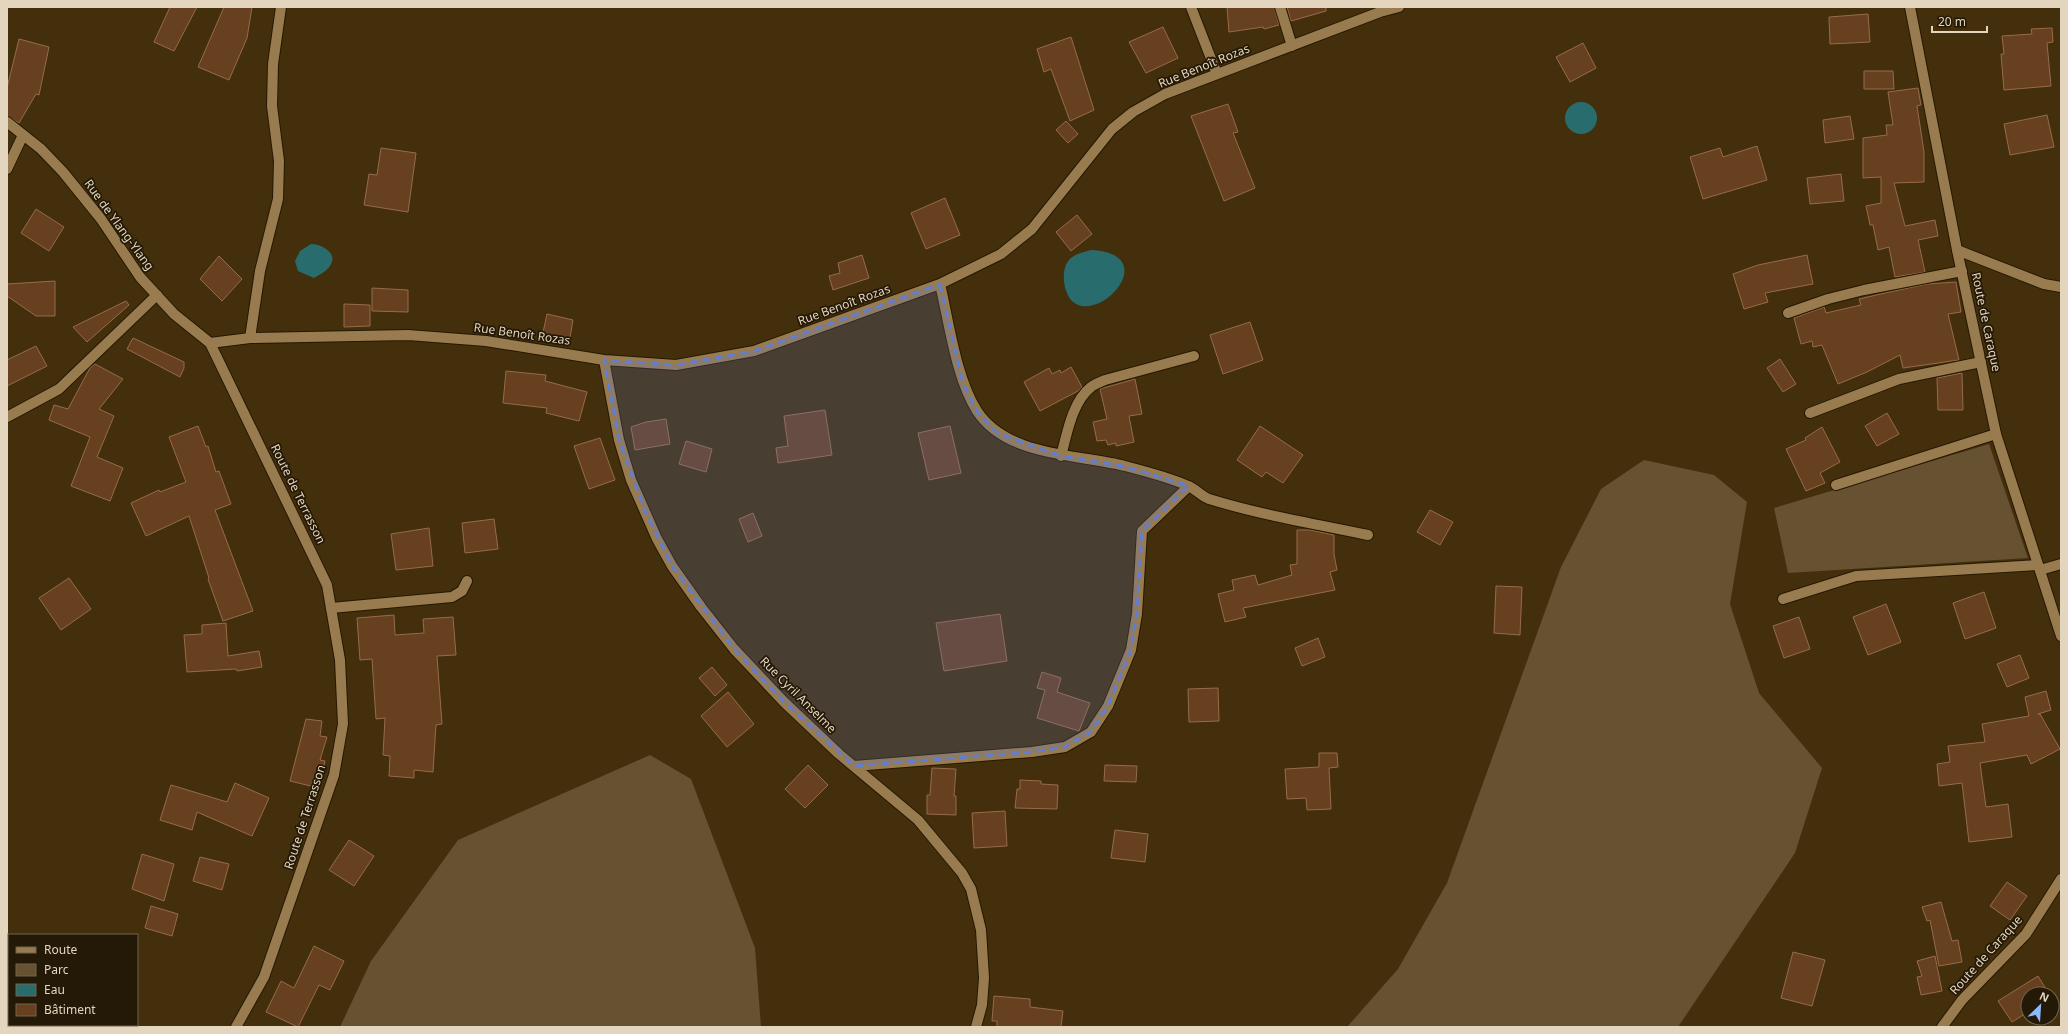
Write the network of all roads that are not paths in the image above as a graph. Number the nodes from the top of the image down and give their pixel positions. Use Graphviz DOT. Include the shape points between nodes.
graph roads {
  1 [pos="281,7"];
  2 [pos="1191,7"];
  3 [pos="1280,7"];
  4 [pos="1399,7"];
  5 [pos="1910,7"];
  6 [pos="1380,10"];
  7 [pos="1292,46"];
  8 [pos="1217,74"];
  9 [pos="7,122"];
  10 [pos="23,135"];
  11 [pos="7,169"];
  12 [pos="1957,250"];
  13 [pos="1962,271"];
  14 [pos="940,284"];
  15 [pos="2061,287"];
  16 [pos="157,295"];
  17 [pos="1788,313"];
  18 [pos="250,338"];
  19 [pos="210,343"];
  20 [pos="1194,356"];
  21 [pos="604,360"];
  22 [pos="1981,362"];
  23 [pos="1810,413"];
  24 [pos="7,418"];
  25 [pos="1996,434"];
  26 [pos="1060,456"];
  27 [pos="1836,485"];
  28 [pos="1189,486"];
  29 [pos="1368,535"];
  30 [pos="2061,564"];
  31 [pos="2039,567"];
  32 [pos="467,581"];
  33 [pos="1784,599"];
  34 [pos="331,608"];
  35 [pos="2061,636"];
  36 [pos="854,766"];
  37 [pos="2061,879"];
  38 [pos="236,1027"];
  39 [pos="976,1027"];
  40 [pos="1942,1027"];
  1 -- 18 [label="street" via="273,64 272,106 279,161 279,191 260,271"];
  2 -- 8 [label="street"];
  3 -- 7 [label="street"];
  4 -- 6 [label="street, Rue Benoît Rozas"];
  5 -- 12 [label="street, Route de Caraque"];
  6 -- 7 [label="street, Rue Benoît Rozas"];
  7 -- 8 [label="street, Rue Benoît Rozas"];
  8 -- 14 [label="street, Rue Benoît Rozas" via="1164,94 1133,112 1112,129 1032,229 1001,254"];
  9 -- 10 [label="street, Rue de Ylang-Ylang"];
  10 -- 11 [label="street"];
  10 -- 16 [label="street, Rue de Ylang-Ylang" via="46,154 86,200 140,277"];
  12 -- 13 [label="street, Route de Caraque"];
  12 -- 15 [label="street" via="2044,284"];
  13 -- 17 [label="street" via="1864,290"];
  13 -- 22 [label="street, Route de Caraque"];
  14 -- 21 [label="street, Rue Benoît Rozas" via="754,351 676,365"];
  14 -- 26 [label="street" via="963,383 977,411 998,433"];
  16 -- 19 [label="street, Rue de Ylang-Ylang" via="174,314"];
  16 -- 24 [label="street" via="59,389"];
  18 -- 19 [label="street, Rue Benoît Rozas"];
  18 -- 21 [label="street, Rue Benoît Rozas" via="408,335 486,341"];
  19 -- 34 [label="street, Route de Terrasson" via="327,585"];
  20 -- 26 [label="street" via="1105,380 1092,387 1083,395 1073,416"];
  21 -- 36 [label="street, Rue Cyril Anselme" via="619,440 631,480 672,566 734,649 784,702"];
  22 -- 23 [label="street" via="1899,379"];
  22 -- 25 [label="street, Route de Caraque"];
  25 -- 27 [label="street"];
  25 -- 31 [label="street, Route de Caraque"];
  26 -- 28 [label="street" via="1124,466"];
  28 -- 29 [label="street" via="1207,498 1275,516"];
  28 -- 36 [label="street" via="1142,531 1137,614 1131,650 1108,706 1091,732 1065,747 1032,752"];
  30 -- 31 [label="street"];
  31 -- 33 [label="street" via="1856,576"];
  31 -- 35 [label="street, Route de Caraque"];
  32 -- 34 [label="street" via="462,591 452,597"];
  34 -- 38 [label="street, Route de Terrasson" via="340,660 343,724 334,775 264,977"];
  36 -- 39 [label="street, Rue Cyril Anselme" via="918,820 962,873 971,889 981,930 984,978 982,1005"];
  37 -- 40 [label="street, Route de Caraque" via="2026,934 1962,1000"];
}
